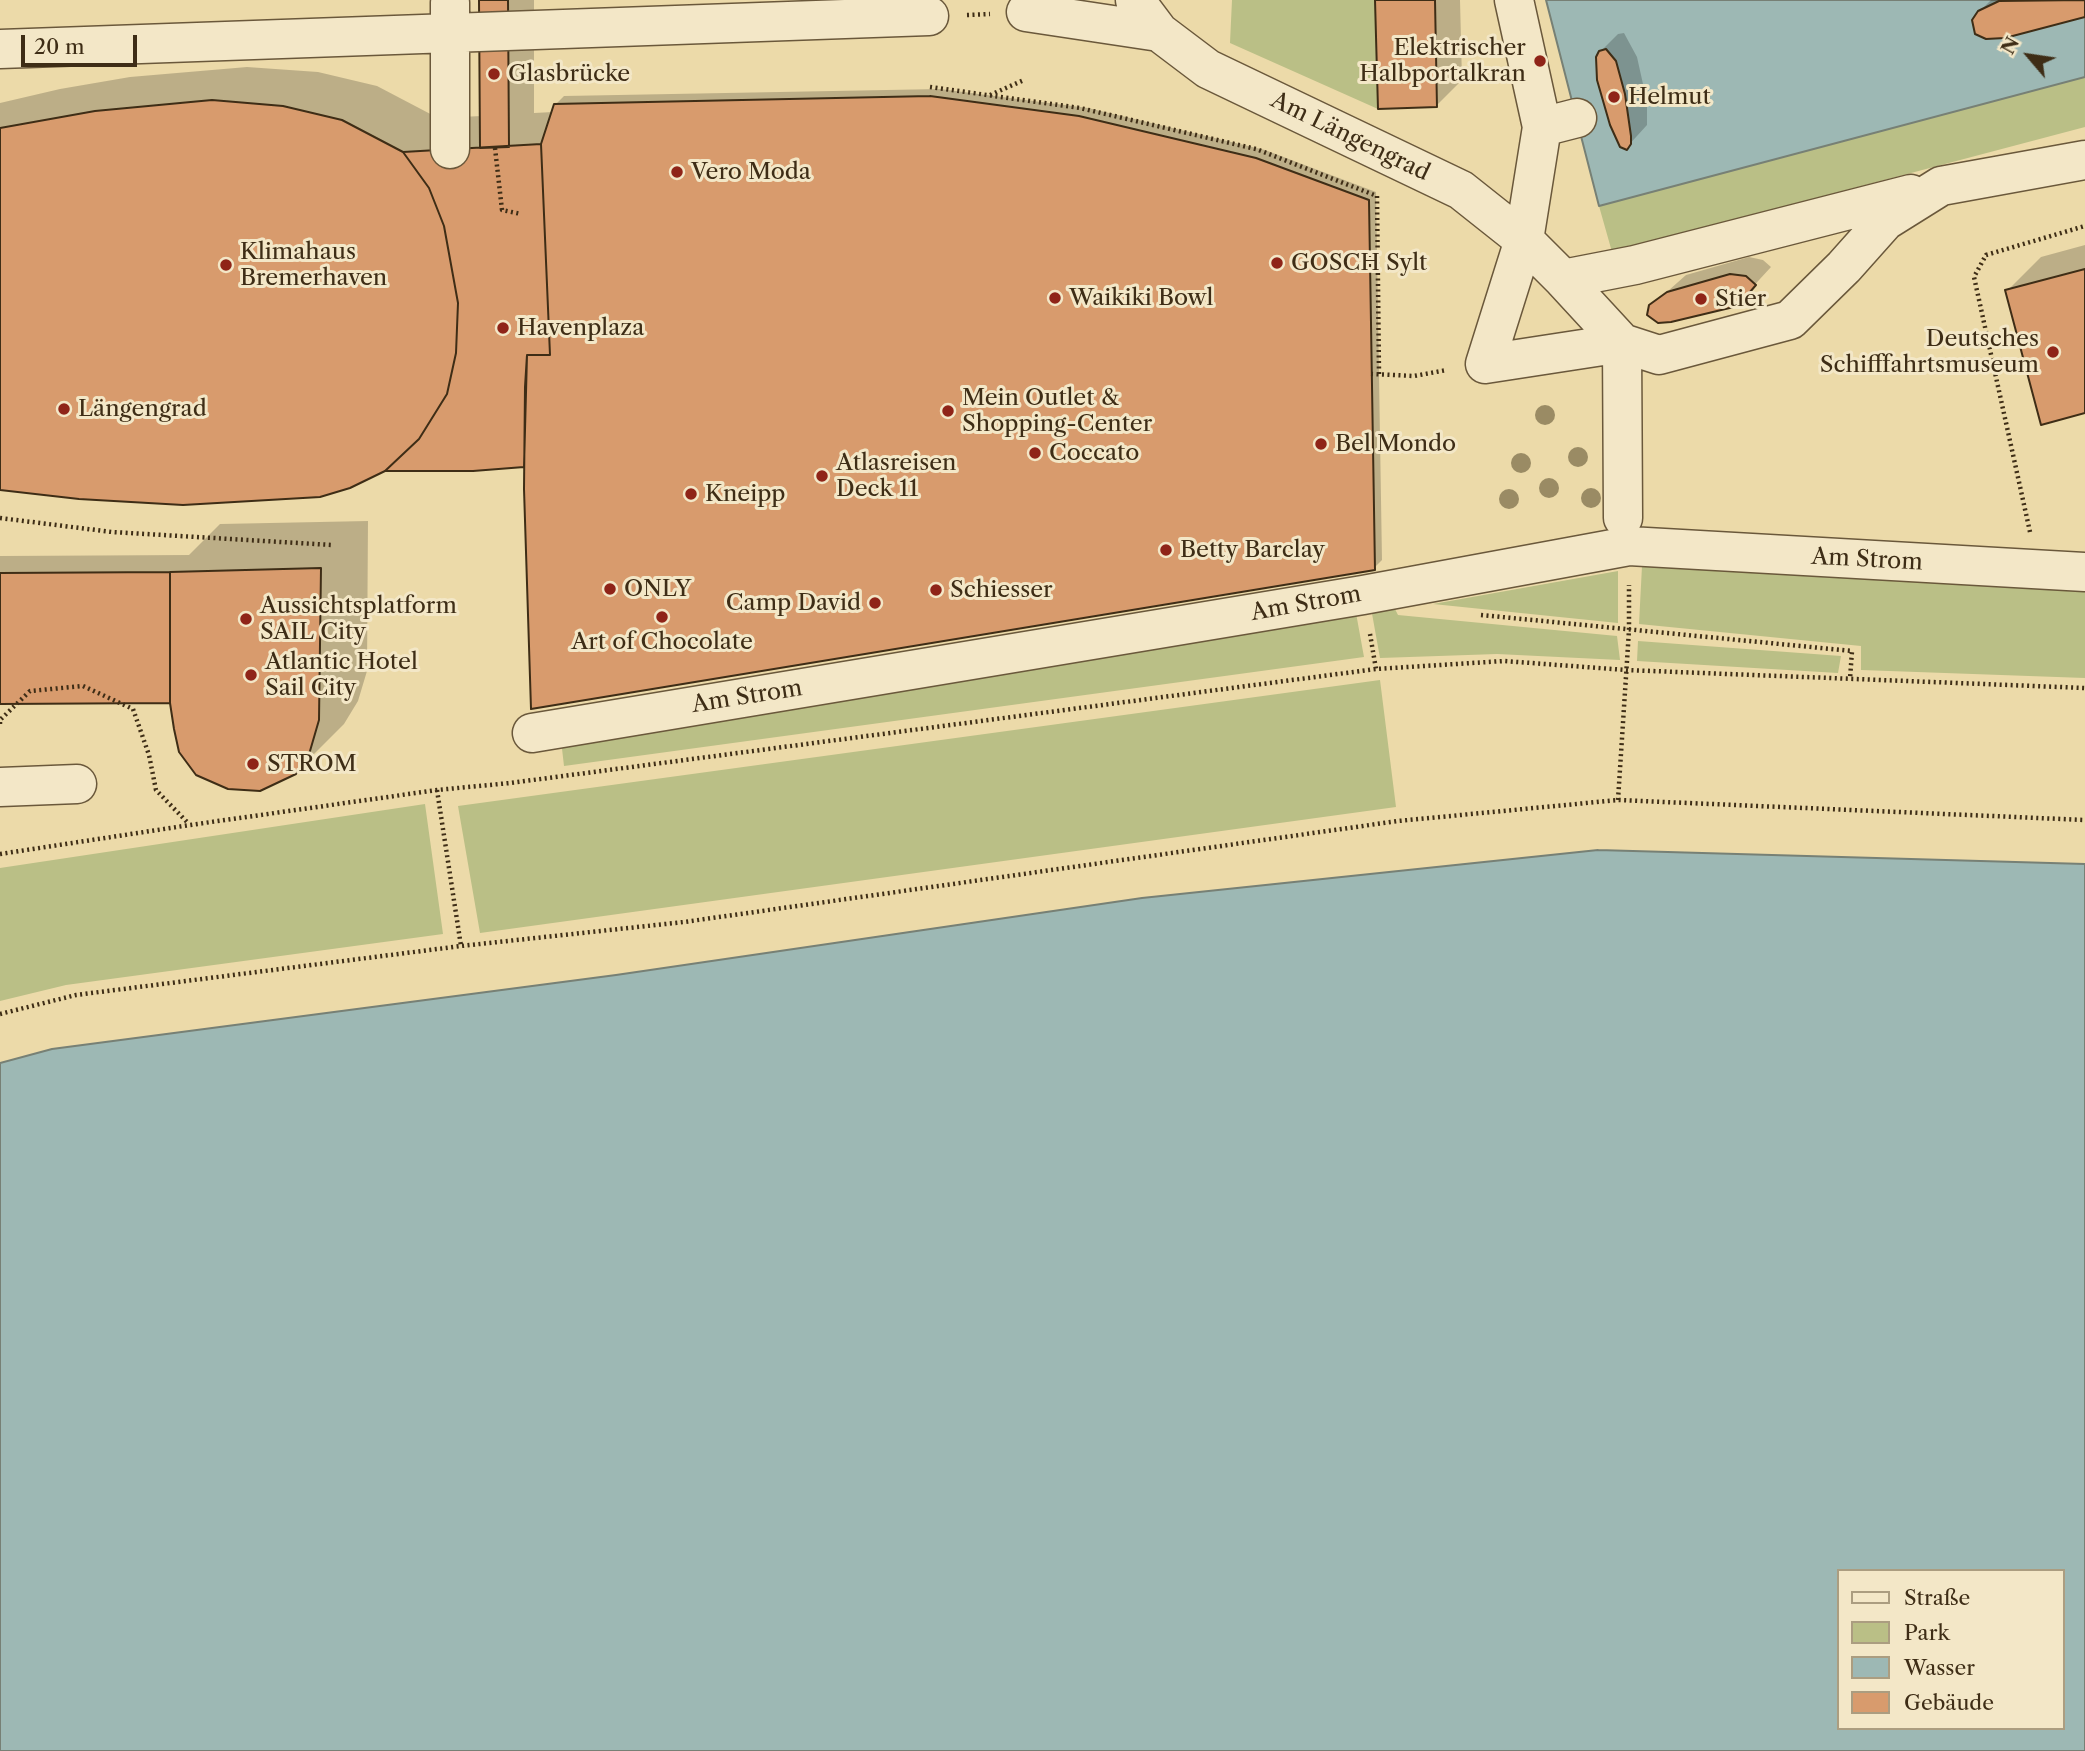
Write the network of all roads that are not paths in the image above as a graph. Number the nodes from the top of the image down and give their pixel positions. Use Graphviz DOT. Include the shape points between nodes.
graph roads {
  1 [pos="1135,0"];
  2 [pos="1514,0"];
  3 [pos="1026,12"];
  4 [pos="929,16"];
  5 [pos="450,18"];
  6 [pos="1159,32"];
  7 [pos="0,49"];
  8 [pos="450,149"];
  9 [pos="2085,160"];
  10 [pos="1941,186"];
  11 [pos="1524,240"];
  12 [pos="1563,279"];
  13 [pos="1622,343"];
  14 [pos="1626,532"];
  15 [pos="2085,572"];
  16 [pos="532,733"];
  17 [pos="77,784"];
  18 [pos="0,787"];
  1 -- 6 [label="street, Am Längengrad"];
  2 -- 11 [label="street" via="1559,122"];
  3 -- 6 [label="street"];
  4 -- 5 [label="street"];
  5 -- 7 [label="street"];
  5 -- 8 [label="street"];
  6 -- 11 [label="street, Am Längengrad" via="1208,69 1461,190"];
  9 -- 10 [label="street"];
  10 -- 12 [label="street" via="1635,265"];
  10 -- 13 [label="street" via="1885,221 1790,320 1659,355"];
  11 -- 12 [label="street, Am Längengrad"];
  11 -- 13 [label="street" via="1485,364"];
  12 -- 13 [label="street, Am Längengrad"];
  13 -- 14 [label="street"];
  14 -- 15 [label="street, Am Strom"];
  14 -- 16 [label="street, Am Strom" via="1363,595"];
  17 -- 18 [label="street"];
}
